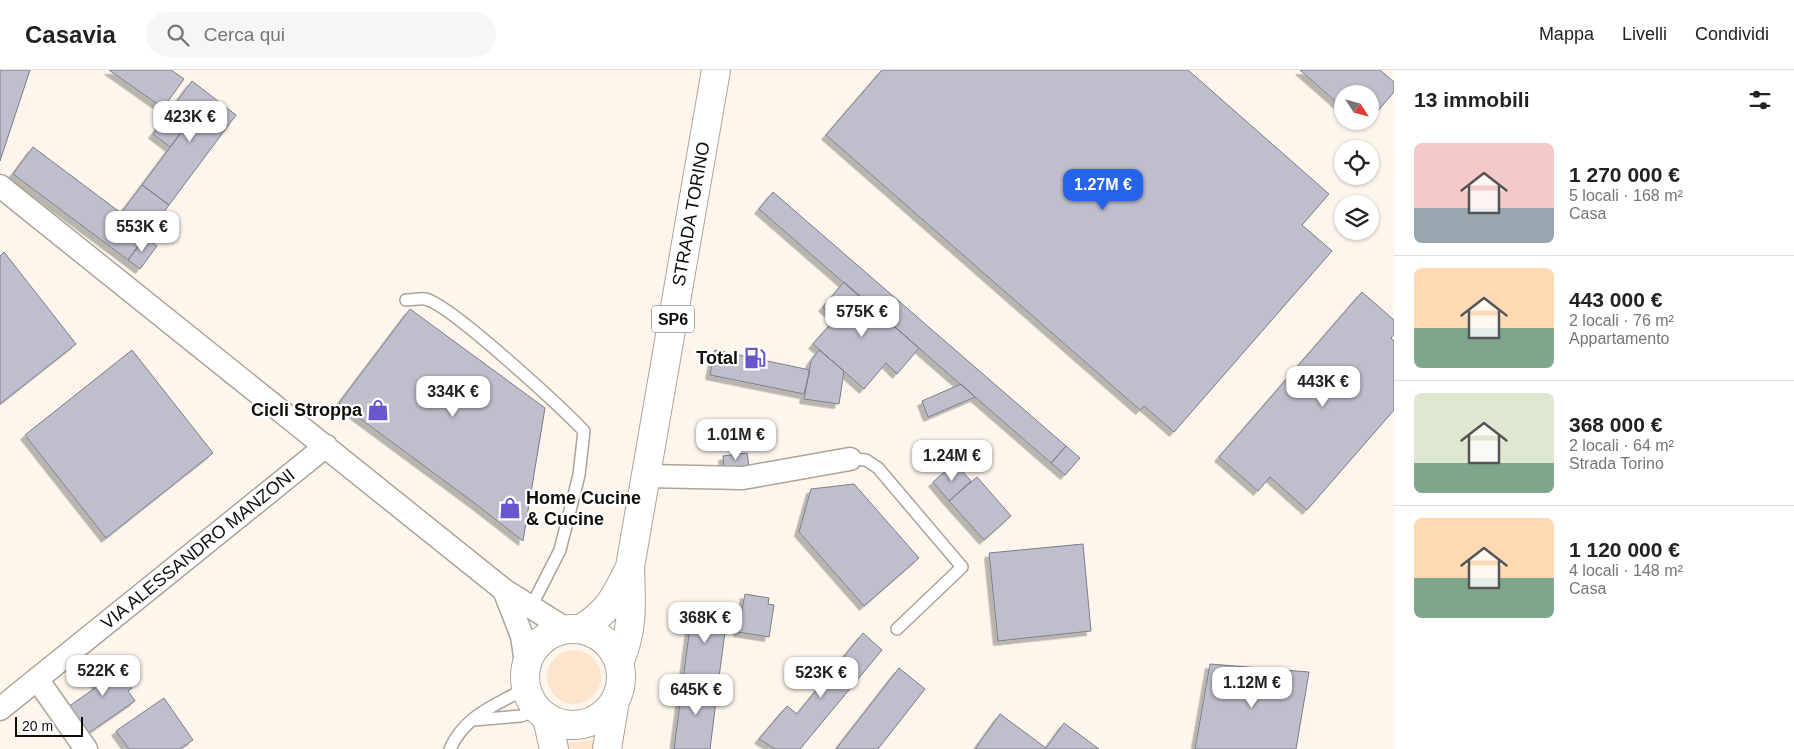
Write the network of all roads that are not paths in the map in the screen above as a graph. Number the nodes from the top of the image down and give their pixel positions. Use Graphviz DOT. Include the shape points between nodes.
graph roads {
  1 [pos="716,70"];
  2 [pos="0,186"];
  3 [pos="406,300"];
  4 [pos="326,446"];
  5 [pos="850,459"];
  6 [pos="646,476"];
  7 [pos="630,567"];
  8 [pos="504,590"];
  9 [pos="532,606"];
  10 [pos="574,629"];
  11 [pos="896,629"];
  12 [pos="619,663"];
  13 [pos="37,679"];
  14 [pos="534,695"];
  15 [pos="615,700"];
  16 [pos="0,709"];
  17 [pos="469,721"];
  18 [pos="86,749"];
  19 [pos="450,749"];
  20 [pos="554,749"];
  21 [pos="607,749"];
  1 -- 6 [label="main road, STRADA TORINO / SP6"];
  2 -- 4 [label="street"];
  3 -- 9 [label="lane" via="427,299 452,315 563,409 584,431 579,475 560,550"];
  4 -- 8 [label="street"];
  4 -- 13 [label="street, VIA ALESSANDRO MANZONI"];
  5 -- 6 [label="street" via="743,478"];
  5 -- 11 [label="lane" via="866,460 878,468 962,567"];
  6 -- 7 [label="main road, STRADA TORINO / SP6"];
  7 -- 10 [label="main road, STRADA TORINO / SP6" via="612,603 596,619"];
  7 -- 12 [label="main road, STRADA TORINO / SP6" via="632,611 629,640"];
  8 -- 9 [label="street"];
  8 -- 14 [label="street" via="522,636"];
  9 -- 10 [label="street"];
  10 -- 12 [label="main road" via="606,641"];
  10 -- 14 [label="main road" via="552,632 532,650"];
  12 -- 15 [label="main road" via="621,676"];
  13 -- 16 [label="street, VIA ALESSANDRO MANZONI"];
  13 -- 18 [label="street"];
  14 -- 15 [label="main road" via="559,723 585,724 607,711"];
  14 -- 17 [label="lane"];
  14 -- 17 [label="lane" via="521,716"];
  14 -- 20 [label="main road"];
  15 -- 21 [label="main road"];
  17 -- 19 [label="lane" via="457,733"];
}
